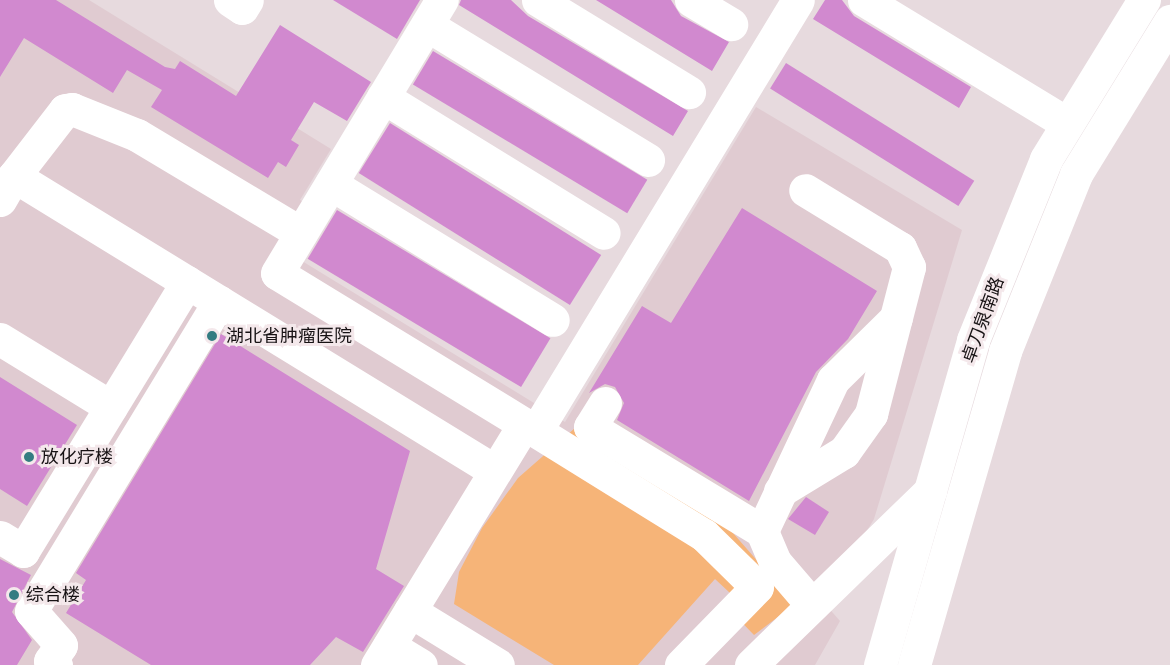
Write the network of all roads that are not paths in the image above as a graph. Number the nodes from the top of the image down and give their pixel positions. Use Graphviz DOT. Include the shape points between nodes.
graph roads {
  1 [pos="230,0"];
  2 [pos="248,0"];
  3 [pos="538,0"];
  4 [pos="691,0"];
  5 [pos="798,0"];
  6 [pos="864,0"];
  7 [pos="1144,0"];
  8 [pos="435,13"];
  9 [pos="1170,21"];
  10 [pos="731,24"];
  11 [pos="688,92"];
  12 [pos="383,98"];
  13 [pos="1066,123"];
  14 [pos="648,160"];
  15 [pos="331,184"];
  16 [pos="7,188"];
  17 [pos="805,190"];
  18 [pos="301,233"];
  19 [pos="604,233"];
  20 [pos="187,282"];
  21 [pos="219,302"];
  22 [pos="896,318"];
  23 [pos="553,320"];
  24 [pos="0,339"];
  25 [pos="605,403"];
  26 [pos="111,407"];
  27 [pos="530,428"];
  28 [pos="495,471"];
  29 [pos="932,489"];
  30 [pos="780,491"];
  31 [pos="762,531"];
  32 [pos="0,537"];
  33 [pos="812,605"];
  34 [pos="410,611"];
  35 [pos="383,655"];
  36 [pos="56,665"];
  37 [pos="421,665"];
  38 [pos="498,665"];
  39 [pos="681,665"];
  40 [pos="751,665"];
  41 [pos="880,665"];
  42 [pos="914,665"];
  1 -- 2 [label="street" via="243,8"];
  3 -- 11 [label="street"];
  4 -- 10 [label="street"];
  5 -- 27 [label="street"];
  6 -- 13 [label="street"];
  7 -- 13 [label="street, 卓刀泉南路"];
  8 -- 12 [label="street"];
  8 -- 14 [label="street"];
  9 -- 42 [label="street, 卓刀泉南路" via="1076,174 1005,351"];
  12 -- 15 [label="street"];
  12 -- 19 [label="street"];
  13 -- 29 [label="street, 卓刀泉南路" via="1046,159 973,340"];
  15 -- 18 [label="street"];
  15 -- 23 [label="street"];
  16 -- 18 [label="street" via="65,110 72,110 137,135"];
  16 -- 20 [label="street"];
  17 -- 22 [label="street" via="907,255"];
  18 -- 27 [label="street" via="277,273"];
  20 -- 21 [label="street"];
  20 -- 26 [label="street"];
  21 -- 28 [label="street"];
  21 -- 36 [label="street" via="31,611 61,645 50,662"];
  22 -- 30 [label="street" via="833,380"];
  22 -- 30 [label="street" via="870,414 854,441 828,466"];
  24 -- 26 [label="street"];
  25 -- 31 [label="street" via="590,427"];
  26 -- 32 [label="street" via="23,551"];
  27 -- 28 [label="street"];
  27 -- 39 [label="street" via="704,535 757,587"];
  28 -- 34 [label="street"];
  29 -- 33 [label="street"];
  29 -- 41 [label="street, 卓刀泉南路"];
  30 -- 31 [label="street"];
  31 -- 33 [label="street" via="775,562"];
  33 -- 40 [label="street"];
  34 -- 35 [label="street"];
  34 -- 38 [label="street"];
  35 -- 37 [label="street"];
}
